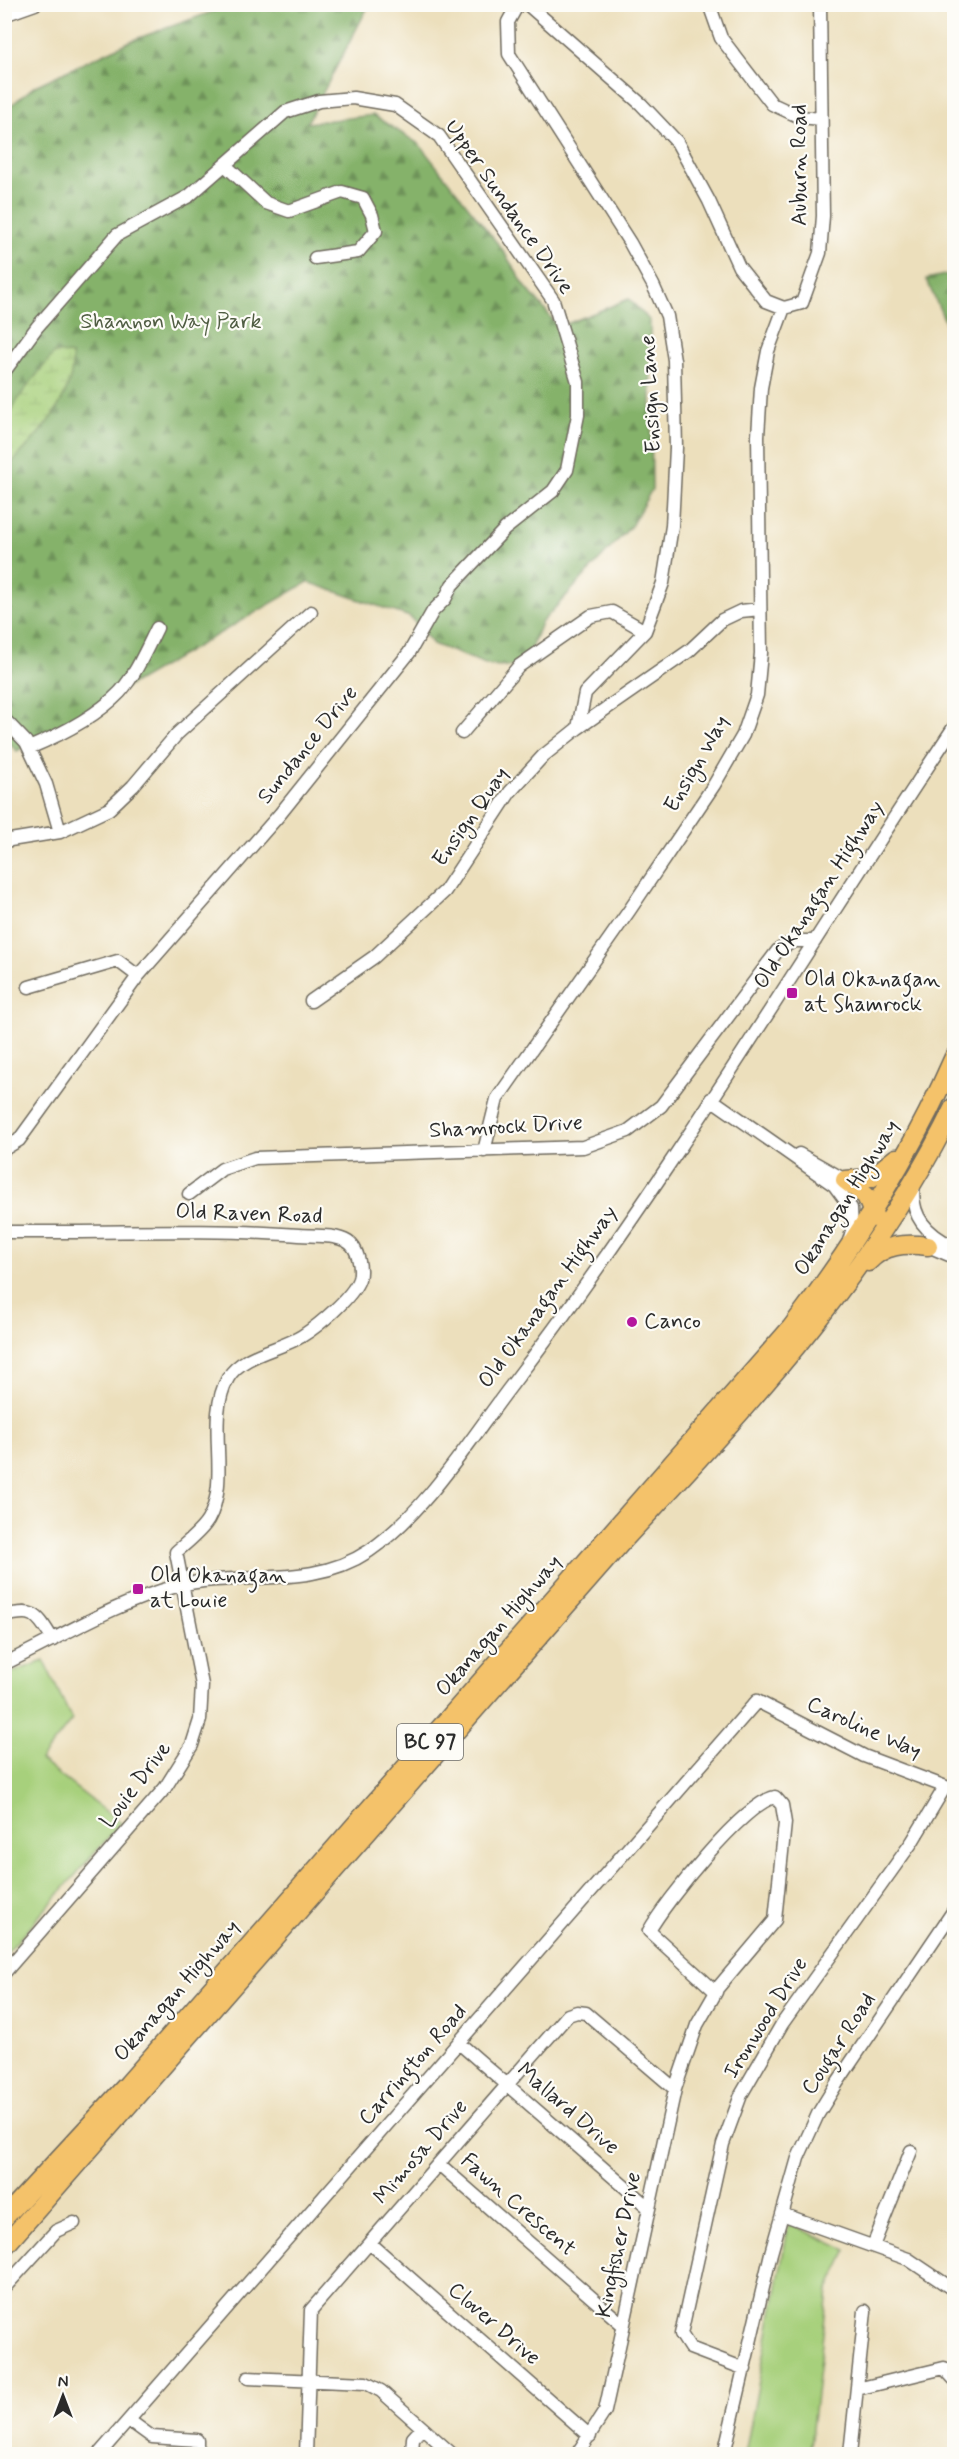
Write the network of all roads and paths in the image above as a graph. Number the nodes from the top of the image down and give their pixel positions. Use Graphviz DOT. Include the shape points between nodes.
graph roads {
  1 [pos="35,4"];
  2 [pos="518,4"];
  3 [pos="527,4"];
  4 [pos="710,4"];
  5 [pos="820,4"];
  6 [pos="4,15"];
  7 [pos="821,119"];
  8 [pos="225,165"];
  9 [pos="315,258"];
  10 [pos="783,308"];
  11 [pos="568,345"];
  12 [pos="4,372"];
  13 [pos="760,609"];
  14 [pos="311,612"];
  15 [pos="157,628"];
  16 [pos="645,631"];
  17 [pos="4,720"];
  18 [pos="954,727"];
  19 [pos="578,728"];
  20 [pos="462,733"];
  21 [pos="29,748"];
  22 [pos="60,832"];
  23 [pos="4,841"];
  24 [pos="816,941"];
  25 [pos="138,976"];
  26 [pos="29,987"];
  27 [pos="311,1001"];
  28 [pos="954,1057"];
  29 [pos="711,1099"];
  30 [pos="954,1107"];
  31 [pos="911,1142"];
  32 [pos="782,1147"];
  33 [pos="4,1149"];
  34 [pos="484,1150"];
  35 [pos="915,1178"];
  36 [pos="845,1180"];
  37 [pos="189,1194"];
  38 [pos="874,1209"];
  39 [pos="890,1221"];
  40 [pos="4,1232"];
  41 [pos="928,1246"];
  42 [pos="954,1247"];
  43 [pos="845,1257"];
  44 [pos="954,1257"];
  45 [pos="840,1292"];
  46 [pos="182,1585"];
  47 [pos="4,1616"];
  48 [pos="53,1640"];
  49 [pos="4,1664"];
  50 [pos="757,1701"];
  51 [pos="950,1788"];
  52 [pos="954,1910"];
  53 [pos="4,1973"];
  54 [pos="716,1990"];
  55 [pos="459,2043"];
  56 [pos="507,2085"];
  57 [pos="675,2089"];
  58 [pos="911,2151"];
  59 [pos="439,2163"];
  60 [pos="649,2208"];
  61 [pos="782,2214"];
  62 [pos="4,2218"];
  63 [pos="74,2223"];
  64 [pos="369,2243"];
  65 [pos="873,2246"];
  66 [pos="4,2247"];
  67 [pos="4,2288"];
  68 [pos="954,2290"];
  69 [pos="865,2311"];
  70 [pos="623,2325"];
  71 [pos="745,2369"];
  72 [pos="248,2378"];
  73 [pos="954,2379"];
  74 [pos="309,2380"];
  75 [pos="857,2389"];
  76 [pos="130,2421"];
  77 [pos="422,2428"];
  78 [pos="590,2436"];
  79 [pos="99,2454"];
  80 [pos="197,2454"];
  81 [pos="306,2454"];
  82 [pos="412,2454"];
  83 [pos="452,2454"];
  84 [pos="577,2454"];
  85 [pos="724,2454"];
  86 [pos="850,2454"];
  1 -- 6 [label="street"];
  2 -- 16 [label="street, Ensign Lane" via="507,22 509,54 630,243 667,316 674,360 676,448 672,525 663,583"];
  3 -- 10 [label="street" via="641,104 677,142 739,267 766,301"];
  4 -- 7 [label="street" via="721,38 772,104 800,117"];
  5 -- 7 [label="street, Auburn Road"];
  7 -- 10 [label="street, Auburn Road" via="820,253 802,303"];
  8 -- 9 [label="street" via="266,203 289,211 342,192 363,198 376,231 358,252"];
  8 -- 11 [label="street, Upper Sundance Drive" via="285,112 318,101 353,98 395,105 439,136 553,300"];
  8 -- 12 [label="street, Upper Sundance Drive" via="189,196 117,235 37,327"];
  10 -- 13 [label="street, Ensign Way" via="768,351 761,388"];
  11 -- 25 [label="street, Sundance Drive" via="578,382 578,416 567,470 558,484 505,529 452,585 402,662 280,814"];
  13 -- 19 [label="street, Ensign Quay" via="741,611 722,620 689,651"];
  13 -- 34 [label="street, Ensign Way" via="757,695 743,735 629,911 497,1099"];
  14 -- 22 [label="street" via="177,734 109,809"];
  15 -- 21 [label="street" via="133,675 119,693 78,724"];
  16 -- 19 [label="street, Ensign Lane" via="585,693"];
  16 -- 20 [label="street" via="612,612 591,616 519,666"];
  17 -- 21 [label="street"];
  18 -- 24 [label="street, Old Okanagan Highway"];
  19 -- 27 [label="street, Ensign Quay" via="543,756 510,792 445,891 374,957"];
  21 -- 22 [label="street" via="46,784"];
  22 -- 23 [label="street"];
  24 -- 29 [label="street, Old Okanagan Highway"];
  24 -- 34 [label="street, Shamrock Drive" via="794,941 778,950 661,1106 628,1131 583,1147"];
  25 -- 26 [label="street" via="118,961"];
  25 -- 33 [label="street, Sundance Drive" via="19,1140"];
  28 -- 31 [label="highway, Okanagan Highway / BC 97"];
  29 -- 32 [label="street"];
  29 -- 46 [label="street, Old Okanagan Highway" via="576,1302 413,1513 368,1552 330,1569 297,1576"];
  30 -- 35 [label="highway, Okanagan Highway / BC 97"];
  31 -- 36 [label="highway" via="871,1178"];
  31 -- 38 [label="highway, Okanagan Highway / BC 97"];
  31 -- 39 [label="highway" via="906,1173 889,1202"];
  32 -- 36 [label="street"];
  32 -- 43 [label="street" via="845,1197 851,1208 852,1231"];
  34 -- 37 [label="street, Shamrock Drive" via="255,1158 222,1169"];
  35 -- 39 [label="highway, Okanagan Highway / BC 97"];
  35 -- 42 [label="street" via="914,1204 920,1221 936,1238"];
  36 -- 38 [label="highway" via="866,1196"];
  38 -- 43 [label="highway, Okanagan Highway / BC 97"];
  38 -- 45 [label="highway" via="872,1226 850,1259"];
  39 -- 41 [label="highway"];
  39 -- 45 [label="highway, Okanagan Highway / BC 97"];
  40 -- 46 [label="street, Old Raven Road" via="340,1238 351,1243 359,1258 359,1278 348,1296 302,1336 239,1365 228,1378 220,1410 215,1506 206,1524 176,1552"];
  41 -- 44 [label="street"];
  41 -- 45 [label="highway" via="885,1248"];
  43 -- 62 [label="highway, Okanagan Highway / BC 97" via="791,1328 481,1684 128,2084"];
  45 -- 66 [label="highway, Okanagan Highway / BC 97" via="707,1449"];
  46 -- 48 [label="street, Old Okanagan Highway" via="147,1595"];
  46 -- 53 [label="street, Louie Drive" via="202,1685 200,1720 192,1745 165,1788"];
  47 -- 48 [label="street" via="31,1613"];
  48 -- 49 [label="street, Old Okanagan Highway"];
  50 -- 51 [label="street, Caroline Way" via="864,1756"];
  50 -- 55 [label="street, Carrington Road"];
  51 -- 71 [label="street, Ironwood Drive" via="782,2024 741,2095 723,2144 681,2334 690,2348"];
  52 -- 61 [label="street, Cougar Road" via="818,2114 798,2158"];
  54 -- 57 [label="street, Kingfisher Drive" via="775,1920 785,1823 782,1805 775,1797 764,1799 743,1816 659,1912 649,1931 716,1992 692,2039"];
  55 -- 56 [label="street, Mallard Drive"];
  55 -- 76 [label="street, Carrington Road"];
  56 -- 57 [label="street, Mimosa Drive" via="568,2015 577,2012 586,2013"];
  56 -- 59 [label="street, Mimosa Drive"];
  56 -- 60 [label="street, Mallard Drive"];
  57 -- 60 [label="street, Kingfisher Drive"];
  58 -- 65 [label="street"];
  59 -- 64 [label="street, Mimosa Drive"];
  59 -- 70 [label="street, Fawn Crescent"];
  60 -- 70 [label="street, Kingfisher Drive"];
  61 -- 65 [label="street"];
  61 -- 71 [label="street, Cougar Road"];
  63 -- 67 [label="street" via="56,2231"];
  64 -- 74 [label="street, Mimosa Drive" via="311,2310"];
  64 -- 78 [label="street, Clover Drive"];
  65 -- 68 [label="street" via="908,2259"];
  69 -- 75 [label="street"];
  70 -- 78 [label="street, Kingfisher Drive" via="605,2411"];
  71 -- 85 [label="street, Cougar Road"];
  72 -- 74 [label="street"];
  73 -- 75 [label="street" via="944,2368"];
  74 -- 77 [label="street" via="366,2383 381,2391"];
  74 -- 81 [label="street, Mimosa Drive"];
  75 -- 86 [label="street"];
  76 -- 79 [label="street, Carrington Road"];
  76 -- 80 [label="street" via="152,2437 197,2440"];
  77 -- 82 [label="street" via="413,2438"];
  77 -- 83 [label="street"];
  78 -- 84 [label="street, Kingfisher Drive"];
}
